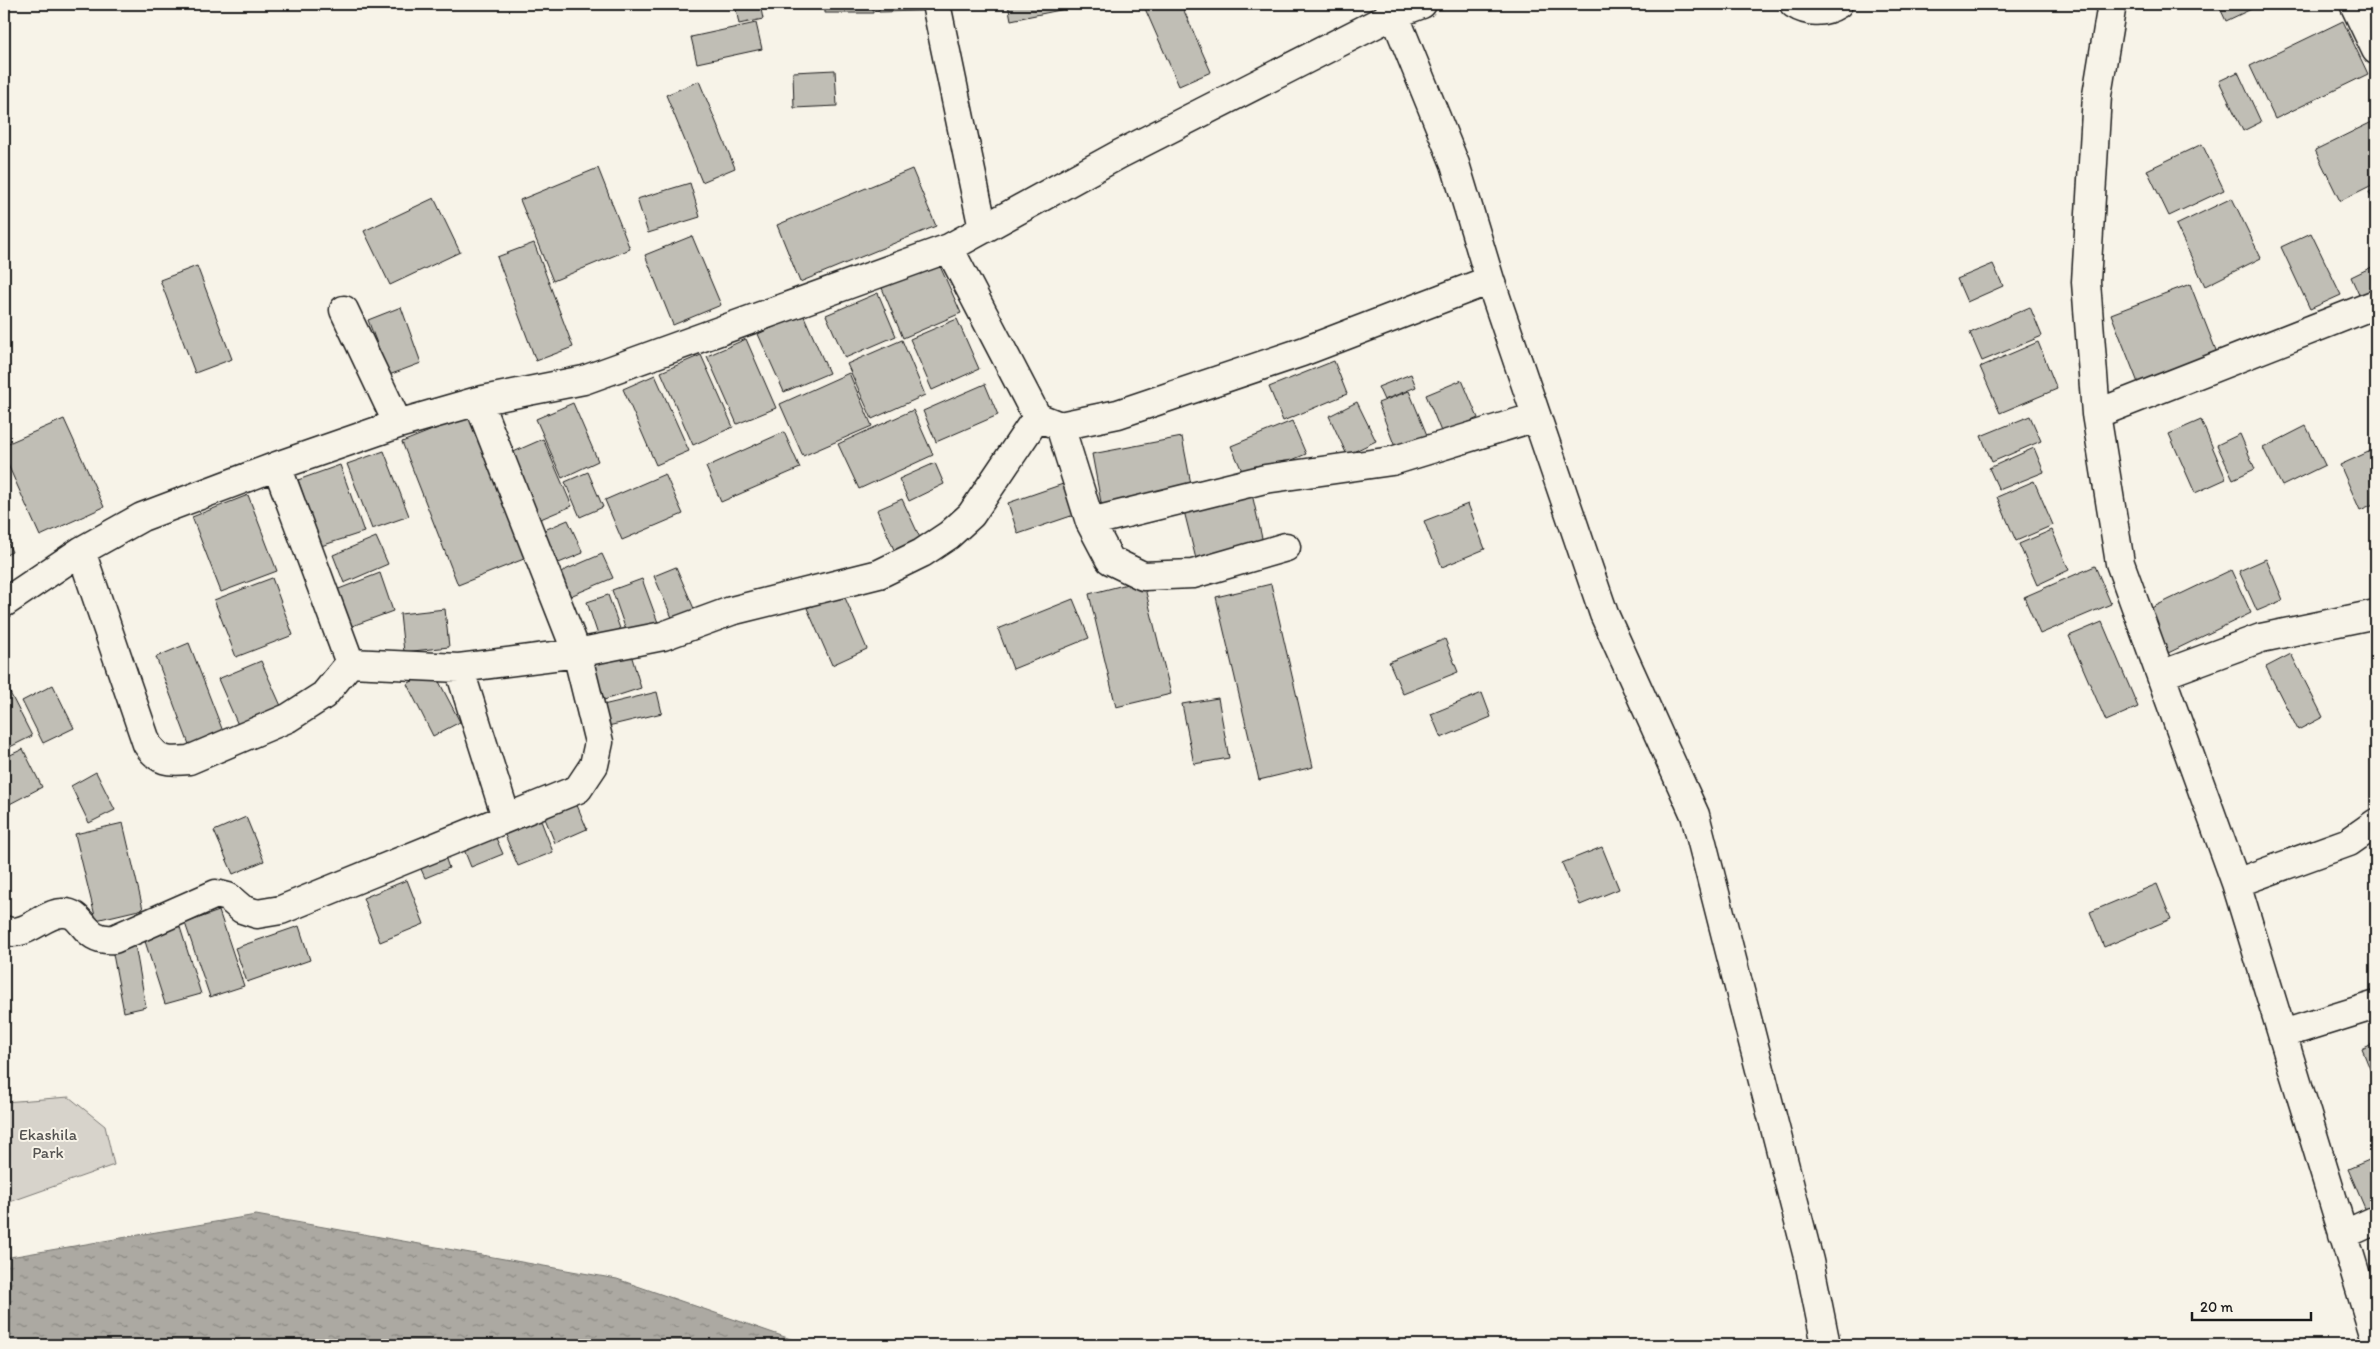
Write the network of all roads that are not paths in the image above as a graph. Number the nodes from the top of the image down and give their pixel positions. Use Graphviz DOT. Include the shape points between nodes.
graph roads {
  1 [pos="936,4"];
  2 [pos="1422,4"];
  3 [pos="1794,4"];
  4 [pos="1838,4"];
  5 [pos="2112,4"];
  6 [pos="2354,4"];
  7 [pos="1392,9"];
  8 [pos="2376,50"];
  9 [pos="982,229"];
  10 [pos="949,248"];
  11 [pos="1490,280"];
  12 [pos="2376,304"];
  13 [pos="344,310"];
  14 [pos="478,401"];
  15 [pos="2096,414"];
  16 [pos="1536,417"];
  17 [pos="1049,421"];
  18 [pos="398,424"];
  19 [pos="277,466"];
  20 [pos="1090,522"];
  21 [pos="1286,547"];
  22 [pos="81,551"];
  23 [pos="4,603"];
  24 [pos="2376,614"];
  25 [pos="577,653"];
  26 [pos="350,663"];
  27 [pos="459,668"];
  28 [pos="2161,675"];
  29 [pos="506,817"];
  30 [pos="2376,823"];
  31 [pos="2236,883"];
  32 [pos="4,930"];
  33 [pos="2376,1005"];
  34 [pos="2283,1034"];
  35 [pos="2376,1220"];
  36 [pos="2343,1235"];
  37 [pos="2376,1341"];
  38 [pos="1826,1345"];
  1 -- 9 [label="street"];
  2 -- 7 [label="street"];
  3 -- 4 [label="street" via="1803,10 1828,10"];
  5 -- 15 [label="street" via="2097,95 2086,282"];
  6 -- 8 [label="street"];
  7 -- 9 [label="street"];
  7 -- 11 [label="street" via="1455,164"];
  9 -- 10 [label="street"];
  10 -- 14 [label="street" via="584,380"];
  10 -- 17 [label="street"];
  11 -- 16 [label="street"];
  11 -- 17 [label="street" via="1302,352 1118,414"];
  12 -- 15 [label="street"];
  13 -- 18 [label="street"];
  14 -- 18 [label="street"];
  14 -- 25 [label="street"];
  15 -- 28 [label="street" via="2120,563"];
  16 -- 20 [label="street" via="1392,461 1264,480"];
  16 -- 38 [label="street" via="1604,614 1694,815 1809,1261"];
  17 -- 20 [label="street"];
  17 -- 25 [label="street" via="970,515 949,535 922,553 879,574 731,611 663,636"];
  18 -- 19 [label="street"];
  19 -- 22 [label="street" via="142,517"];
  19 -- 26 [label="street"];
  20 -- 21 [label="street" via="1110,560 1143,576 1193,574"];
  22 -- 23 [label="street"];
  22 -- 26 [label="street" via="147,744 155,756 171,761 189,760 288,718 324,695"];
  24 -- 28 [label="street" via="2261,638"];
  25 -- 27 [label="street"];
  25 -- 29 [label="street" via="599,742 594,765 578,789"];
  26 -- 27 [label="street"];
  27 -- 29 [label="street"];
  28 -- 31 [label="street"];
  29 -- 32 [label="street" via="281,910 257,914 242,909 228,897 216,894 114,939 102,940 93,936 74,916 63,913 52,915 26,929"];
  30 -- 31 [label="street" via="2349,842"];
  31 -- 34 [label="street"];
  33 -- 34 [label="street"];
  34 -- 36 [label="street"];
  35 -- 36 [label="street"];
  36 -- 37 [label="street"];
}
